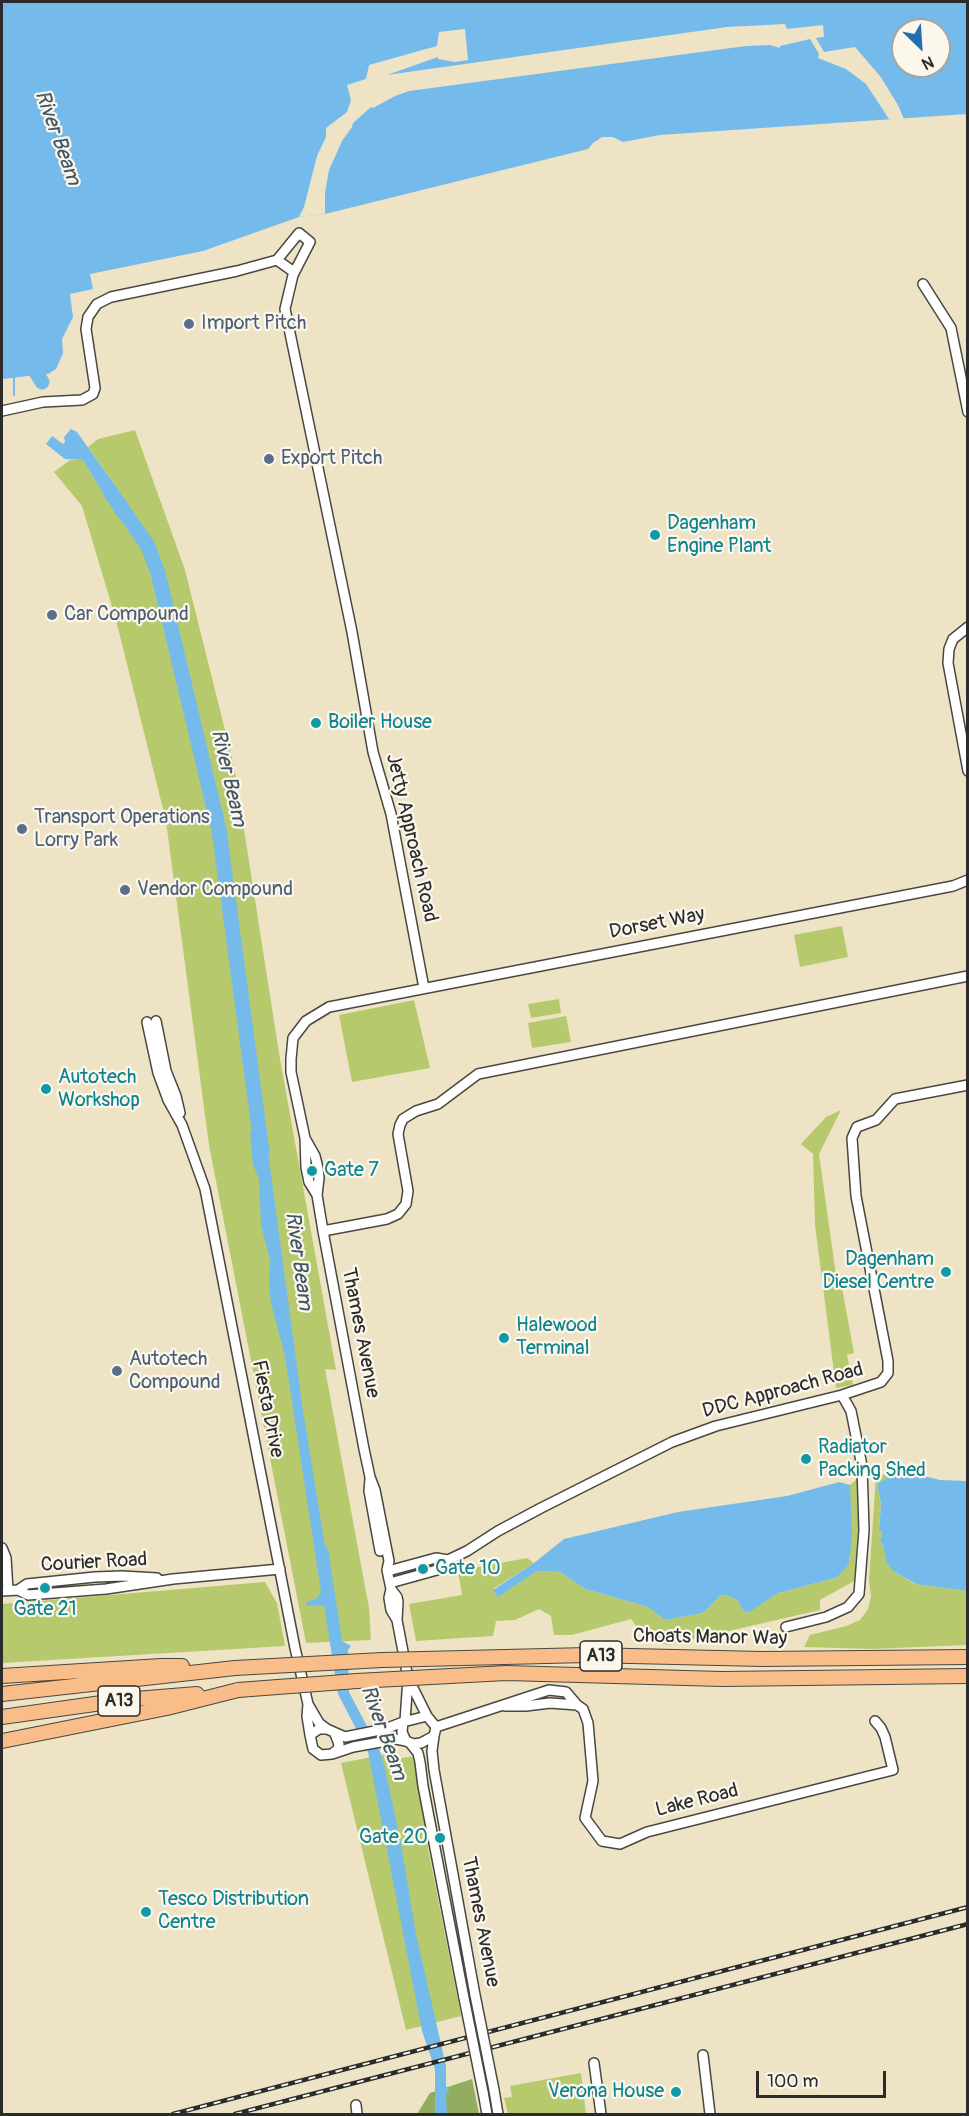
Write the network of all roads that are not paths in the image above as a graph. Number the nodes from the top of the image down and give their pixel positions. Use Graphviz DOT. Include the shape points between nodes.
graph roads {
  1 [pos="277,260"];
  2 [pos="294,272"];
  3 [pos="923,284"];
  4 [pos="2,411"];
  5 [pos="968,411"];
  6 [pos="968,627"];
  7 [pos="968,771"];
  8 [pos="968,880"];
  9 [pos="968,976"];
  10 [pos="424,988"];
  11 [pos="352,1002"];
  12 [pos="151,1022"];
  13 [pos="968,1085"];
  14 [pos="323,1231"];
  15 [pos="842,1395"];
  16 [pos="2,1548"];
  17 [pos="448,1560"];
  18 [pos="280,1569"];
  19 [pos="387,1570"];
  20 [pos="390,1586"];
  21 [pos="9,1591"];
  22 [pos="786,1627"];
  23 [pos="968,1657"];
  24 [pos="236,1668"];
  25 [pos="2,1676"];
  26 [pos="968,1676"];
  27 [pos="408,1678"];
  28 [pos="238,1690"];
  29 [pos="2,1694"];
  30 [pos="308,1704"];
  31 [pos="2,1716"];
  32 [pos="427,1716"];
  33 [pos="875,1720"];
  34 [pos="404,1722"];
  35 [pos="331,1731"];
  36 [pos="435,1731"];
  37 [pos="309,1735"];
  38 [pos="2,1741"];
  39 [pos="408,1742"];
  40 [pos="332,1754"];
  41 [pos="703,2055"];
  42 [pos="594,2063"];
  43 [pos="487,2115"];
  44 [pos="498,2115"];
  45 [pos="601,2115"];
  46 [pos="710,2115"];
  1 -- 2 [label="street"];
  1 -- 2 [label="street, Jetty Approach Road" via="299,233 310,242"];
  1 -- 4 [label="street" via="111,297 97,304 88,317 86,330 93,394 82,400 43,402"];
  2 -- 10 [label="street, Jetty Approach Road" via="285,309"];
  3 -- 5 [label="street" via="951,328"];
  6 -- 7 [label="street" via="953,639 948,663"];
  8 -- 10 [label="street, Dorset Way"];
  9 -- 14 [label="street" via="478,1074 438,1104 403,1119 398,1134 408,1191 406,1204 398,1214 387,1220"];
  10 -- 11 [label="street, Dorset Way"];
  11 -- 14 [label="street, Thames Avenue" via="313,1015 293,1038 291,1072 304,1138 318,1168 317,1195"];
  12 -- 18 [label="street, Fiesta Drive" via="158,1073 205,1189"];
  13 -- 15 [label="street, DDC Approach Road" via="894,1099 876,1120 857,1127 852,1138 855,1196 889,1369 876,1385"];
  14 -- 19 [label="street, Thames Avenue" via="370,1477 369,1491"];
  15 -- 17 [label="street, DDC Approach Road" via="716,1426 672,1443 541,1508"];
  15 -- 22 [label="street" via="851,1411 862,1466 864,1530 859,1594 848,1607 826,1617"];
  16 -- 21 [label="street"];
  17 -- 19 [label="street" via="436,1558"];
  17 -- 20 [label="street, DDC Approach Road" via="433,1572"];
  18 -- 21 [label="street, Courier Road" via="123,1588 28,1595"];
  18 -- 30 [label="street, Fiesta Drive"];
  19 -- 20 [label="street, Thames Avenue"];
  20 -- 27 [label="street, Thames Avenue" via="397,1596 397,1620"];
  23 -- 24 [label="highway, Choats Manor Way / A13, bridge" via="565,1656"];
  24 -- 25 [label="highway, A13" via="161,1666"];
  24 -- 29 [label="highway, A13"];
  26 -- 28 [label="highway, Choats Manor Way / A13, bridge" via="722,1678 506,1673"];
  27 -- 32 [label="street, Thames Avenue"];
  27 -- 34 [label="street, Thames Avenue"];
  28 -- 31 [label="highway, A13"];
  28 -- 38 [label="highway, A13"];
  30 -- 35 [label="street, Fiesta Drive" via="319,1723"];
  30 -- 37 [label="street, Fiesta Drive"];
  32 -- 34 [label="street"];
  32 -- 36 [label="street"];
  33 -- 36 [label="street, Lake Road" via="885,1737 893,1770 647,1832 620,1844 602,1841 585,1818 593,1781 588,1723 583,1709 566,1692 549,1690 515,1700"];
  34 -- 35 [label="street" via="345,1737"];
  34 -- 39 [label="street" via="402,1732"];
  35 -- 37 [label="street" via="319,1729"];
  35 -- 40 [label="street" via="339,1744"];
  36 -- 39 [label="street" via="426,1742"];
  36 -- 44 [label="street, Thames Avenue, bridge" via="432,1761"];
  37 -- 40 [label="street" via="314,1751"];
  39 -- 40 [label="street" via="396,1739"];
  39 -- 43 [label="street, Thames Avenue, bridge" via="420,1762"];
  41 -- 46 [label="street"];
  42 -- 45 [label="street"];
}
